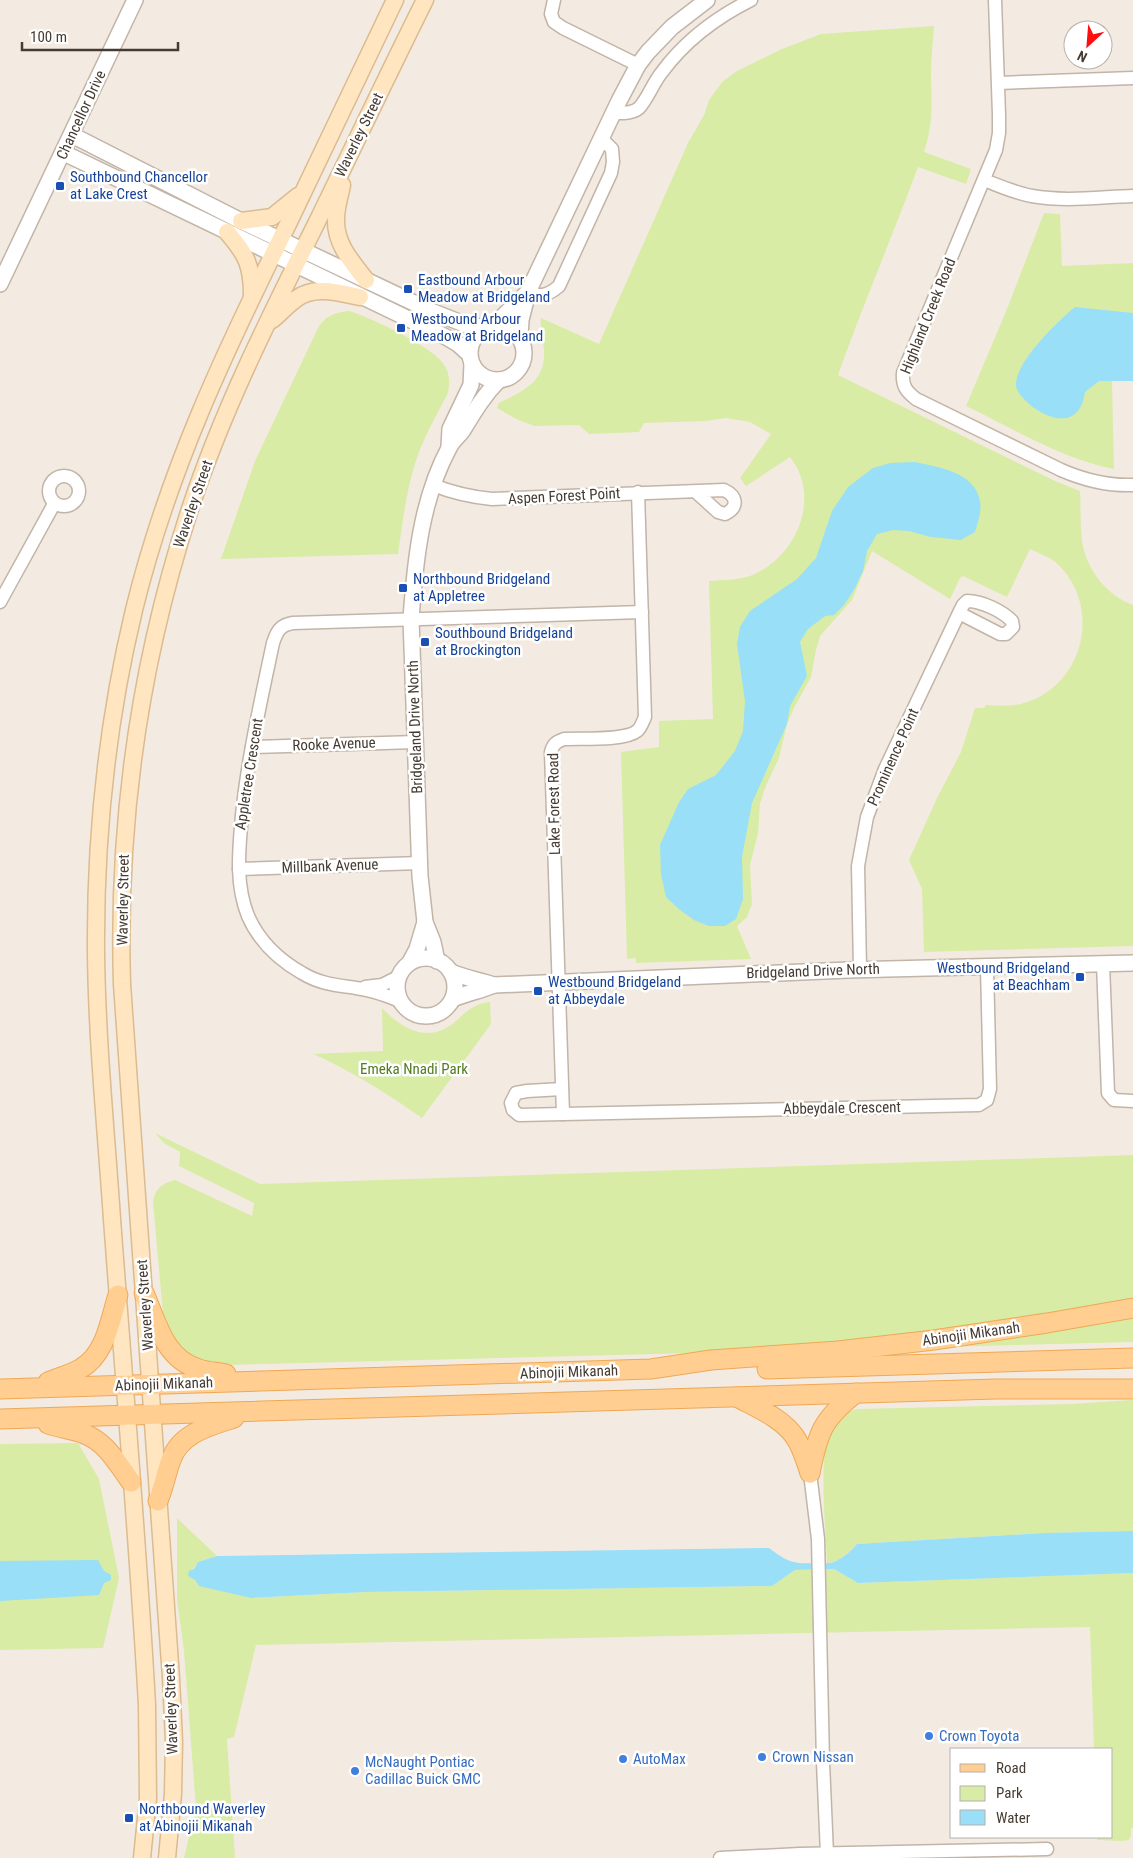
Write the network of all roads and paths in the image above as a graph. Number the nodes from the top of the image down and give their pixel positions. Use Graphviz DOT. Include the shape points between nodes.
graph roads {
  1 [pos="136,0"];
  2 [pos="395,0"];
  3 [pos="425,0"];
  4 [pos="554,0"];
  5 [pos="707,0"];
  6 [pos="751,0"];
  7 [pos="995,0"];
  8 [pos="638,65"];
  9 [pos="1133,78"];
  10 [pos="998,83"];
  11 [pos="613,113"];
  12 [pos="72,136"];
  13 [pos="602,139"];
  14 [pos="64,153"];
  15 [pos="344,166"];
  16 [pos="984,180"];
  17 [pos="303,192"];
  18 [pos="1133,196"];
  19 [pos="241,221"];
  20 [pos="227,232"];
  21 [pos="276,247"];
  22 [pos="303,250"];
  23 [pos="296,265"];
  24 [pos="366,280"];
  25 [pos="0,283"];
  26 [pos="528,292"];
  27 [pos="252,296"];
  28 [pos="360,297"];
  29 [pos="268,323"];
  30 [pos="491,326"];
  31 [pos="520,338"];
  32 [pos="471,359"];
  33 [pos="499,380"];
  34 [pos="449,446"];
  35 [pos="434,485"];
  36 [pos="1133,486"];
  37 [pos="638,492"];
  38 [pos="696,492"];
  39 [pos="54,504"];
  40 [pos="5,582"];
  41 [pos="0,602"];
  42 [pos="642,612"];
  43 [pos="959,614"];
  44 [pos="411,619"];
  45 [pos="416,742"];
  46 [pos="252,748"];
  47 [pos="420,863"];
  48 [pos="239,869"];
  49 [pos="425,922"];
  50 [pos="437,961"];
  51 [pos="410,962"];
  52 [pos="1133,963"];
  53 [pos="1103,964"];
  54 [pos="987,967"];
  55 [pos="860,969"];
  56 [pos="450,972"];
  57 [pos="398,977"];
  58 [pos="558,981"];
  59 [pos="494,985"];
  60 [pos="358,988"];
  61 [pos="453,999"];
  62 [pos="400,1001"];
  63 [pos="562,1089"];
  64 [pos="1133,1101"];
  65 [pos="563,1114"];
  66 [pos="144,1293"];
  67 [pos="118,1295"];
  68 [pos="1133,1308"];
  69 [pos="1133,1358"];
  70 [pos="651,1369"];
  71 [pos="1133,1377"];
  72 [pos="256,1381"];
  73 [pos="124,1385"];
  74 [pos="150,1385"];
  75 [pos="30,1388"];
  76 [pos="0,1389"];
  77 [pos="1027,1389"];
  78 [pos="1133,1389"];
  79 [pos="856,1393"];
  80 [pos="736,1397"];
  81 [pos="254,1411"];
  82 [pos="127,1415"];
  83 [pos="153,1415"];
  84 [pos="30,1418"];
  85 [pos="0,1419"];
  86 [pos="810,1473"];
  87 [pos="131,1482"];
  88 [pos="158,1502"];
  89 [pos="1047,1850"];
  90 [pos="827,1854"];
  91 [pos="142,1855"];
  92 [pos="167,1858"];
  93 [pos="720,1858"];
  1 -- 12 [label="street, Chancellor Drive"];
  2 -- 17 [label="main road, Waverley Street"];
  3 -- 15 [label="main road, Waverley Street"];
  4 -- 8 [label="street" via="550,14 554,22"];
  5 -- 8 [label="street" via="672,27"];
  6 -- 11 [label="street" via="728,11 675,55 638,108 631,112"];
  7 -- 10 [label="street, Highland Creek Road"];
  8 -- 11 [label="street"];
  9 -- 10 [label="street"];
  10 -- 16 [label="street, Highland Creek Road" via="999,133"];
  11 -- 13 [label="street"];
  12 -- 14 [label="street, Chancellor Drive"];
  12 -- 19 [label="street"];
  13 -- 26 [label="street"];
  13 -- 26 [label="street" via="612,149 611,172 559,286 549,294 537,296"];
  14 -- 20 [label="street"];
  14 -- 25 [label="street, Chancellor Drive"];
  15 -- 22 [label="main road, Waverley Street"];
  15 -- 24 [label="main road" via="336,228 343,249"];
  16 -- 18 [label="street" via="1033,196"];
  16 -- 36 [label="street, Highland Creek Road" via="903,373 905,390 916,399 1081,479"];
  17 -- 19 [label="main road" via="272,217"];
  17 -- 21 [label="main road, Waverley Street"];
  19 -- 21 [label="street"];
  20 -- 21 [label="street"];
  20 -- 27 [label="main road" via="248,260"];
  21 -- 22 [label="street"];
  21 -- 23 [label="street"];
  21 -- 27 [label="main road, Waverley Street"];
  22 -- 23 [label="main road, Waverley Street"];
  22 -- 24 [label="street"];
  23 -- 28 [label="street"];
  23 -- 29 [label="main road, Waverley Street"];
  24 -- 30 [label="street" via="463,324"];
  26 -- 30 [label="street"];
  26 -- 31 [label="street"];
  27 -- 67 [label="main road, Waverley Street" via="193,428 162,512 130,627 108,750 98,856 96,964"];
  28 -- 29 [label="main road" via="324,291 308,293"];
  28 -- 32 [label="street" via="446,338"];
  29 -- 66 [label="main road, Waverley Street" via="222,424 177,551 150,657 132,770 124,842 121,957"];
  30 -- 31 [label="street" via="506,327"];
  30 -- 32 [label="street" via="478,332 473,340"];
  31 -- 33 [label="street" via="525,352 520,368 511,377"];
  32 -- 33 [label="street" via="485,377"];
  32 -- 34 [label="street, Bridgeland Drive North" via="471,385 450,429"];
  33 -- 34 [label="street, Bridgeland Drive North" via="483,396 460,435"];
  34 -- 35 [label="street, Bridgeland Drive North"];
  35 -- 37 [label="street, Aspen Forest Point" via="466,496 492,499"];
  35 -- 44 [label="street, Bridgeland Drive North" via="416,558"];
  37 -- 38 [label="street, Aspen Forest Point"];
  37 -- 42 [label="street, Lake Forest Road"];
  39 -- 40 [label="street"];
  40 -- 41 [label="street"];
  42 -- 44 [label="street"];
  42 -- 58 [label="street, Lake Forest Road" via="643,723 637,731 623,736 564,739 552,746"];
  43 -- 55 [label="street, Prominence Point" via="885,769 867,818 858,866"];
  44 -- 45 [label="street, Bridgeland Drive North"];
  44 -- 46 [label="street, Appletree Crescent" via="293,623 278,629"];
  45 -- 46 [label="street, Rooke Avenue"];
  45 -- 47 [label="street, Bridgeland Drive North"];
  46 -- 48 [label="street, Appletree Crescent" via="239,841"];
  47 -- 48 [label="street, Millbank Avenue"];
  47 -- 49 [label="street, Bridgeland Drive North"];
  48 -- 60 [label="street, Appletree Crescent" via="248,916 269,948 283,961 316,981"];
  49 -- 50 [label="street, Bridgeland Drive North"];
  49 -- 51 [label="street, Bridgeland Drive North"];
  50 -- 51 [label="street" via="428,958"];
  50 -- 56 [label="street"];
  51 -- 57 [label="street"];
  52 -- 53 [label="street, Bridgeland Drive North"];
  53 -- 54 [label="street, Bridgeland Drive North"];
  53 -- 64 [label="street" via="1108,1093 1114,1100"];
  54 -- 55 [label="street, Bridgeland Drive North"];
  54 -- 65 [label="street, Abbeydale Crescent" via="990,1089 987,1100 979,1106"];
  55 -- 58 [label="street, Bridgeland Drive North"];
  56 -- 59 [label="street, Bridgeland Drive North"];
  56 -- 61 [label="street" via="455,990"];
  57 -- 60 [label="street, Appletree Crescent" via="382,985"];
  57 -- 62 [label="street" via="396,989"];
  58 -- 59 [label="street, Bridgeland Drive North"];
  58 -- 63 [label="street"];
  59 -- 61 [label="street, Bridgeland Drive North"];
  60 -- 62 [label="street, Appletree Crescent"];
  61 -- 62 [label="street" via="442,1012 427,1017 411,1013"];
  63 -- 65 [label="street"];
  63 -- 65 [label="street, Abbeydale Crescent" via="522,1092 516,1094 512,1102 513,1110 519,1115"];
  66 -- 72 [label="main road" via="162,1338 176,1357 198,1369"];
  66 -- 74 [label="main road, Waverley Street"];
  67 -- 73 [label="main road, Waverley Street"];
  67 -- 75 [label="main road" via="104,1341 93,1359 70,1374"];
  68 -- 70 [label="main road, Abinojii Mikanah" via="943,1339 711,1360"];
  69 -- 70 [label="main road" via="740,1370"];
  70 -- 72 [label="main road, Abinojii Mikanah"];
  71 -- 77 [label="main road" via="1082,1379"];
  72 -- 74 [label="main road, Abinojii Mikanah"];
  73 -- 74 [label="main road, Abinojii Mikanah"];
  73 -- 75 [label="main road, Abinojii Mikanah"];
  73 -- 82 [label="main road, Waverley Street"];
  74 -- 83 [label="main road, Waverley Street"];
  75 -- 76 [label="main road, Abinojii Mikanah"];
  77 -- 78 [label="main road, Abinojii Mikanah"];
  77 -- 79 [label="main road, Abinojii Mikanah"];
  79 -- 80 [label="main road, Abinojii Mikanah"];
  79 -- 86 [label="main road" via="824,1425"];
  80 -- 81 [label="main road, Abinojii Mikanah"];
  80 -- 86 [label="main road" via="773,1417 791,1432"];
  81 -- 83 [label="main road, Abinojii Mikanah"];
  81 -- 88 [label="main road" via="203,1429 178,1445"];
  82 -- 83 [label="main road, Abinojii Mikanah"];
  82 -- 84 [label="main road, Abinojii Mikanah"];
  82 -- 87 [label="main road, Waverley Street"];
  83 -- 88 [label="main road, Waverley Street"];
  84 -- 85 [label="main road, Abinojii Mikanah"];
  84 -- 87 [label="main road" via="93,1438 112,1454"];
  86 -- 90 [label="street" via="818,1539"];
  87 -- 91 [label="main road, Waverley Street" via="148,1723 148,1798"];
  88 -- 92 [label="main road, Waverley Street" via="174,1742"];
  89 -- 90 [label="street"];
  90 -- 93 [label="street"];
}
